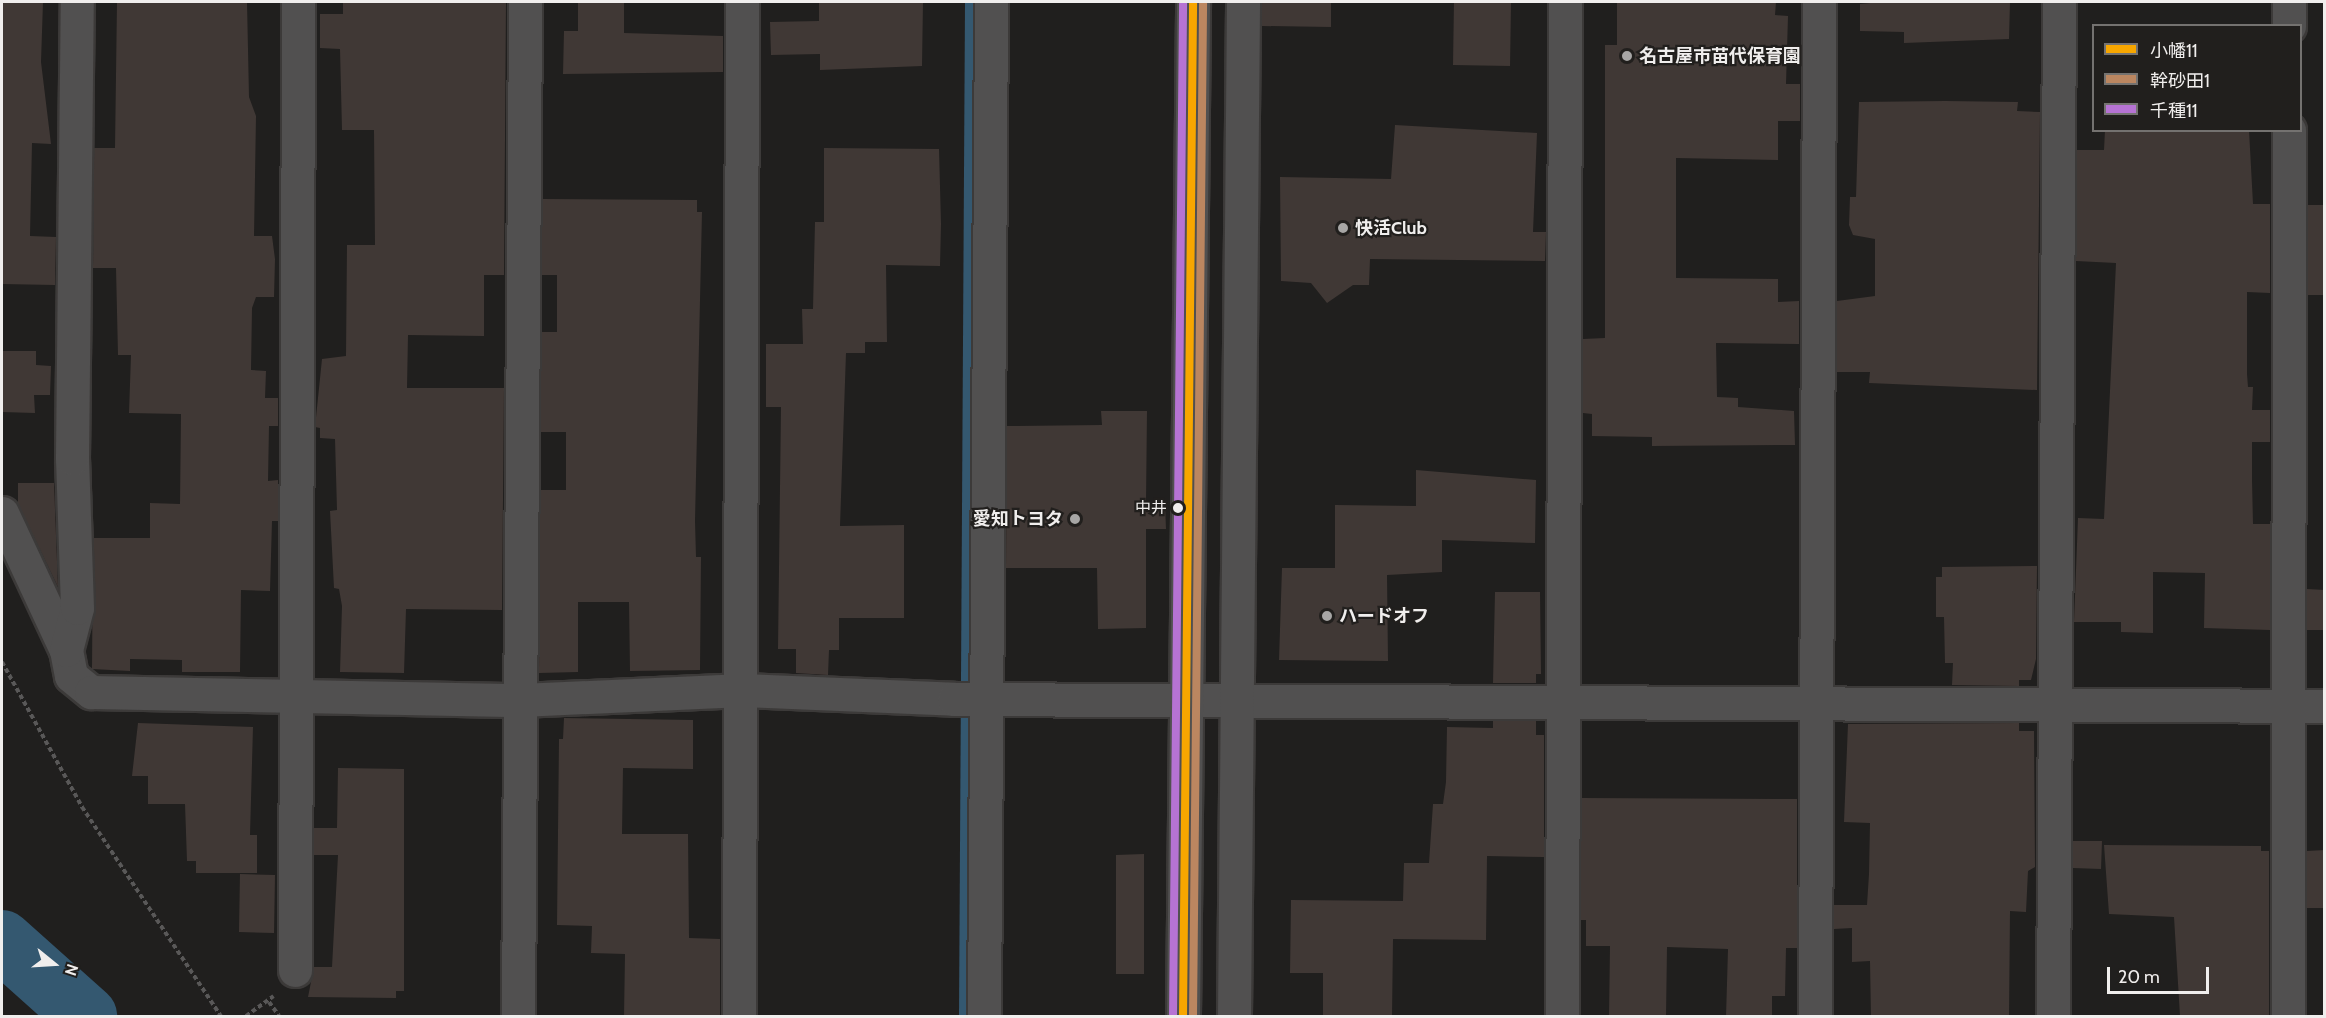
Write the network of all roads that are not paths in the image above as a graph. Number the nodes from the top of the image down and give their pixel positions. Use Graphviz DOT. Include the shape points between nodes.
graph roads {
  1 [pos="77,2"];
  2 [pos="298,2"];
  3 [pos="525,2"];
  4 [pos="742,2"];
  5 [pos="991,2"];
  6 [pos="1193,2"];
  7 [pos="1243,2"];
  8 [pos="1565,2"];
  9 [pos="1819,2"];
  10 [pos="2059,2"];
  11 [pos="2289,2"];
  12 [pos="2289,24"];
  13 [pos="2289,132"];
  14 [pos="2,513"];
  15 [pos="66,650"];
  16 [pos="743,690"];
  17 [pos="294,693"];
  18 [pos="976,699"];
  19 [pos="1186,699"];
  20 [pos="1236,699"];
  21 [pos="521,700"];
  22 [pos="1818,700"];
  23 [pos="1564,701"];
  24 [pos="2055,704"];
  25 [pos="2290,706"];
  26 [pos="2325,706"];
  27 [pos="295,970"];
  28 [pos="518,1017"];
  29 [pos="739,1017"];
  30 [pos="984,1017"];
  31 [pos="1183,1017"];
  32 [pos="1234,1017"];
  33 [pos="1562,1017"];
  34 [pos="1815,1017"];
  35 [pos="2053,1017"];
  36 [pos="2288,1017"];
  1 -- 15 [label="street" via="72,458 77,608"];
  2 -- 17 [label="street"];
  3 -- 21 [label="street"];
  4 -- 16 [label="street"];
  5 -- 18 [label="street"];
  6 -- 19 [label="street"];
  7 -- 20 [label="street"];
  8 -- 23 [label="street"];
  9 -- 22 [label="street"];
  10 -- 24 [label="street"];
  11 -- 12 [label="street"];
  13 -- 25 [label="street"];
  14 -- 15 [label="street"];
  15 -- 17 [label="street" via="71,676 91,692"];
  16 -- 18 [label="street"];
  16 -- 21 [label="street"];
  16 -- 29 [label="street"];
  17 -- 21 [label="street"];
  17 -- 27 [label="street"];
  18 -- 19 [label="street"];
  18 -- 30 [label="street"];
  19 -- 20 [label="street"];
  19 -- 31 [label="street"];
  20 -- 23 [label="street"];
  20 -- 32 [label="street"];
  21 -- 28 [label="street"];
  22 -- 23 [label="street"];
  22 -- 24 [label="street"];
  22 -- 34 [label="street"];
  23 -- 33 [label="street"];
  24 -- 25 [label="street"];
  24 -- 35 [label="street"];
  25 -- 26 [label="street"];
  25 -- 36 [label="street"];
}
